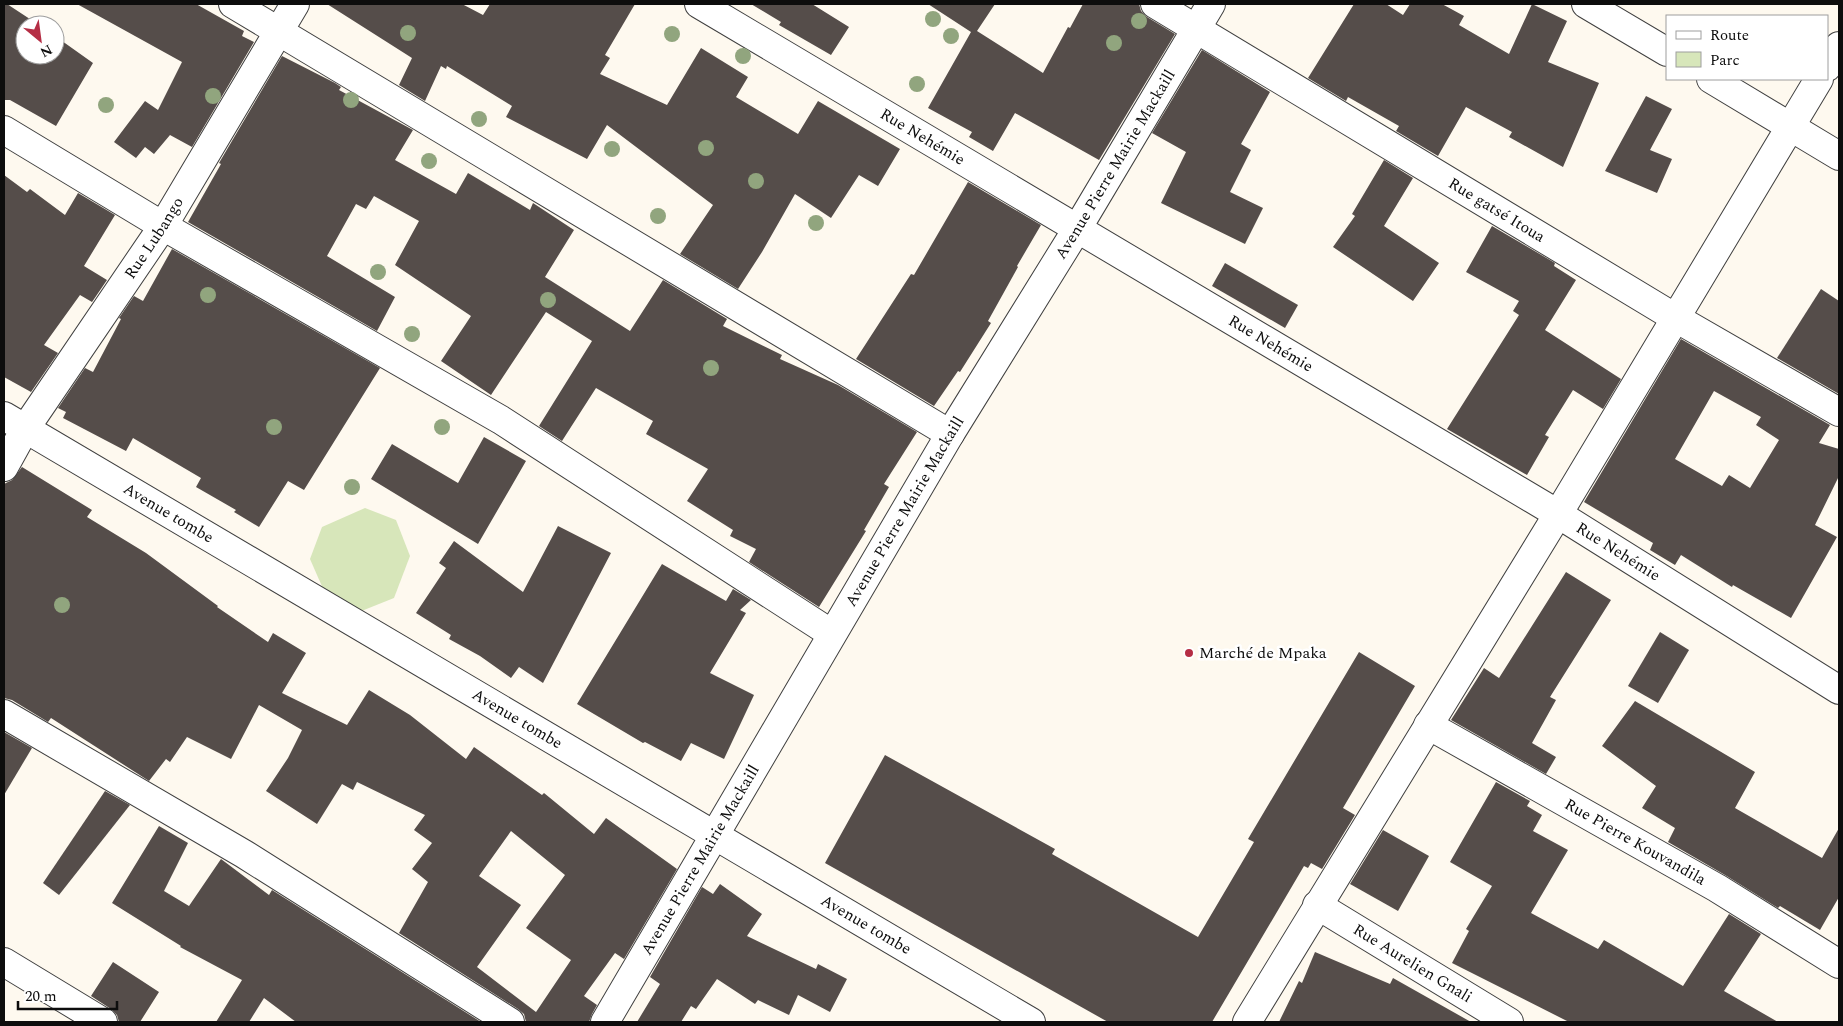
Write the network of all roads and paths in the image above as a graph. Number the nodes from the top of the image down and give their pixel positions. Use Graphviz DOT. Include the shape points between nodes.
graph roads {
  1 [pos="233,4"];
  2 [pos="295,4"];
  3 [pos="699,4"];
  4 [pos="1156,4"];
  5 [pos="1211,4"];
  6 [pos="1586,4"];
  7 [pos="1196,28"];
  8 [pos="279,31"];
  9 [pos="1839,46"];
  10 [pos="1666,51"];
  11 [pos="1828,64"];
  12 [pos="1713,80"];
  13 [pos="1818,80"];
  14 [pos="1790,127"];
  15 [pos="4,130"];
  16 [pos="1839,156"];
  17 [pos="163,226"];
  18 [pos="1077,229"];
  19 [pos="1674,318"];
  20 [pos="1839,412"];
  21 [pos="14,422"];
  22 [pos="950,434"];
  23 [pos="4,466"];
  24 [pos="1558,514"];
  25 [pos="832,634"];
  26 [pos="1839,690"];
  27 [pos="4,714"];
  28 [pos="1428,725"];
  29 [pos="714,836"];
  30 [pos="1317,905"];
  31 [pos="4,962"];
  32 [pos="1839,964"];
  33 [pos="103,1022"];
  34 [pos="510,1022"];
  35 [pos="605,1022"];
  36 [pos="1031,1022"];
  37 [pos="1247,1022"];
  38 [pos="1509,1022"];
  1 -- 8 [label="street"];
  2 -- 8 [label="street, Rue Lubango"];
  3 -- 18 [label="street, Rue Nehémie"];
  4 -- 7 [label="street, Rue gatsé Itoua"];
  5 -- 7 [label="street, Avenue Pierre Mairie Mackaill"];
  6 -- 10 [label="street"];
  7 -- 18 [label="street, Avenue Pierre Mairie Mackaill"];
  7 -- 19 [label="street, Rue gatsé Itoua"];
  8 -- 17 [label="street, Rue Lubango"];
  8 -- 22 [label="street"];
  9 -- 11 [label="street"];
  12 -- 14 [label="street"];
  13 -- 14 [label="street"];
  14 -- 16 [label="street"];
  14 -- 19 [label="street"];
  15 -- 17 [label="street"];
  17 -- 21 [label="street, Rue Lubango"];
  17 -- 25 [label="street" via="501,420"];
  18 -- 22 [label="street, Avenue Pierre Mairie Mackaill"];
  18 -- 24 [label="street, Rue Nehémie"];
  19 -- 20 [label="street, Rue gatsé Itoua"];
  19 -- 24 [label="street"];
  21 -- 23 [label="street, Rue Lubango"];
  21 -- 29 [label="street, Avenue tombe"];
  22 -- 25 [label="street, Avenue Pierre Mairie Mackaill"];
  24 -- 26 [label="street, Rue Nehémie"];
  24 -- 28 [label="street"];
  25 -- 29 [label="street, Avenue Pierre Mairie Mackaill"];
  27 -- 34 [label="street" via="244,854"];
  28 -- 30 [label="street"];
  28 -- 32 [label="street, Rue Pierre Kouvandila" via="1716,888"];
  29 -- 35 [label="street, Avenue Pierre Mairie Mackaill"];
  29 -- 36 [label="street, Avenue tombe"];
  30 -- 37 [label="street"];
  30 -- 38 [label="street, Rue Aurelien Gnali"];
  31 -- 33 [label="street"];
}
